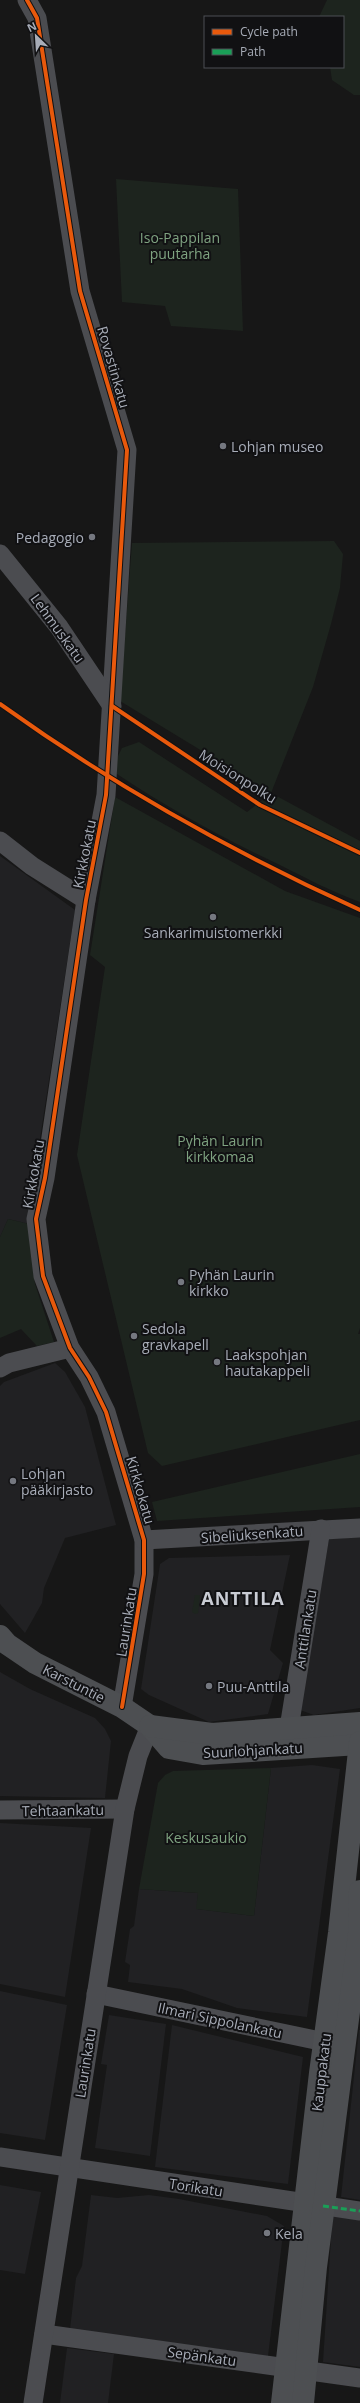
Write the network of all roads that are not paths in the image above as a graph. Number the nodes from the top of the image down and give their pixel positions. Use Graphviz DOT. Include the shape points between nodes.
graph roads {
  1 [pos="27,0"];
  2 [pos="0,554"];
  3 [pos="112,706"];
  4 [pos="109,744"];
  5 [pos="0,841"];
  6 [pos="86,900"];
  7 [pos="70,1348"];
  8 [pos="0,1368"];
  9 [pos="360,1528"];
  10 [pos="321,1530"];
  11 [pos="144,1540"];
  12 [pos="0,1636"];
  13 [pos="122,1707"];
  14 [pos="150,1726"];
  15 [pos="289,1728"];
  16 [pos="360,1738"];
  17 [pos="126,1809"];
  18 [pos="0,1810"];
  19 [pos="360,1891"];
  20 [pos="353,1934"];
  21 [pos="96,1994"];
  22 [pos="335,2044"];
  23 [pos="0,2157"];
  24 [pos="68,2167"];
  25 [pos="314,2205"];
  26 [pos="360,2211"];
  27 [pos="44,2334"];
  28 [pos="296,2369"];
  29 [pos="360,2378"];
  30 [pos="33,2403"];
  31 [pos="282,2403"];
  32 [pos="303,2403"];
  1 -- 3 [label="street, Rovastinkatu" via="37,18 80,292 127,450"];
  2 -- 3 [label="street, Lehmuskatu" via="59,628"];
  3 -- 4 [label="street, Rovastinkatu"];
  4 -- 6 [label="street, Kirkkokatu" via="106,795"];
  5 -- 6 [label="street" via="32,866"];
  6 -- 7 [label="street, Kirkkokatu" via="45,1178 36,1219 43,1276"];
  7 -- 8 [label="street" via="9,1363"];
  7 -- 11 [label="street, Kirkkokatu" via="89,1377 106,1412"];
  9 -- 10 [label="street, Sibeliuksenkatu"];
  10 -- 11 [label="street, Sibeliuksenkatu"];
  10 -- 15 [label="street, Anttilankatu"];
  11 -- 13 [label="street, Laurinkatu" via="144,1574"];
  12 -- 13 [label="main road, Karstuntie" via="7,1644 35,1663"];
  13 -- 14 [label="main road, Karstuntie"];
  14 -- 15 [label="main road, Suurlohjankatu" via="212,1734"];
  14 -- 16 [label="main road, Suurlohjankatu" via="169,1748 203,1754"];
  14 -- 17 [label="street, Laurinkatu" via="138,1756"];
  15 -- 16 [label="main road, Suurlohjankatu"];
  16 -- 20 [label="main road, Kauppakatu"];
  17 -- 18 [label="street, Tehtaankatu"];
  17 -- 21 [label="street, Laurinkatu"];
  19 -- 20 [label="main road, Kauppakatu"];
  20 -- 22 [label="main road, Kauppakatu"];
  21 -- 22 [label="street, Ilmari Sippolankatu"];
  21 -- 24 [label="street, Laurinkatu"];
  22 -- 25 [label="main road, Kauppakatu"];
  23 -- 24 [label="street, Torikatu"];
  24 -- 25 [label="street, Torikatu"];
  24 -- 27 [label="street, Laurinkatu"];
  25 -- 26 [label="street, Torikatu"];
  25 -- 28 [label="main road, Kauppakatu"];
  27 -- 28 [label="street, Sepänkatu"];
  27 -- 30 [label="street, Laurinkatu"];
  28 -- 29 [label="street, Sepänkatu"];
  28 -- 31 [label="main road, Kauppakatu"];
  28 -- 32 [label="main road, Kauppakatu"];
}
